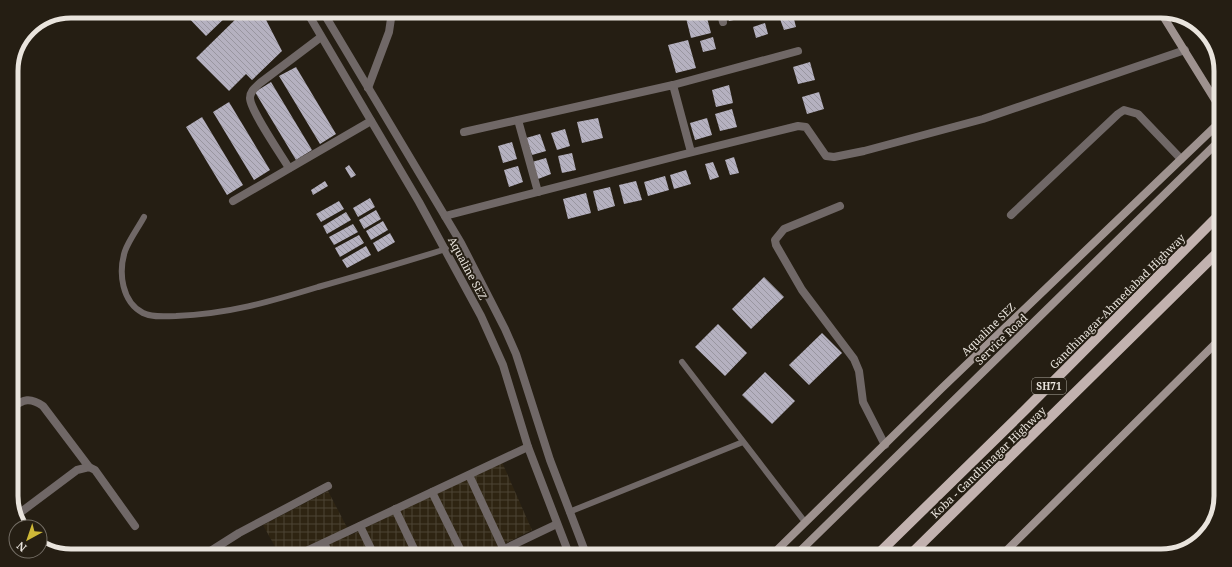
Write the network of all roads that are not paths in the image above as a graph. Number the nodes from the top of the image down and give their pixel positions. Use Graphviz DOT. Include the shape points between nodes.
graph roads {
  1 [pos="310,18"];
  2 [pos="327,18"];
  3 [pos="391,18"];
  4 [pos="1165,18"];
  5 [pos="321,38"];
  6 [pos="1185,50"];
  7 [pos="798,51"];
  8 [pos="673,84"];
  9 [pos="368,88"];
  10 [pos="1214,98"];
  11 [pos="371,120"];
  12 [pos="518,120"];
  13 [pos="1214,128"];
  14 [pos="464,132"];
  15 [pos="1214,146"];
  16 [pos="691,152"];
  17 [pos="1181,159"];
  18 [pos="289,168"];
  19 [pos="538,192"];
  20 [pos="234,202"];
  21 [pos="840,206"];
  22 [pos="1011,215"];
  23 [pos="445,216"];
  24 [pos="144,217"];
  25 [pos="1214,220"];
  26 [pos="446,249"];
  27 [pos="1214,256"];
  28 [pos="1214,345"];
  29 [pos="682,362"];
  30 [pos="18,404"];
  31 [pos="743,442"];
  32 [pos="884,445"];
  33 [pos="528,447"];
  34 [pos="89,467"];
  35 [pos="469,475"];
  36 [pos="328,486"];
  37 [pos="432,492"];
  38 [pos="394,509"];
  39 [pos="21,512"];
  40 [pos="569,512"];
  41 [pos="806,522"];
  42 [pos="557,524"];
  43 [pos="135,526"];
  44 [pos="360,526"];
  45 [pos="324,543"];
  46 [pos="214,549"];
  47 [pos="311,549"];
  48 [pos="327,549"];
  49 [pos="371,549"];
  50 [pos="414,549"];
  51 [pos="460,549"];
  52 [pos="499,549"];
  53 [pos="504,549"];
  54 [pos="567,549"];
  55 [pos="584,549"];
  56 [pos="778,549"];
  57 [pos="802,549"];
  58 [pos="883,549"];
  59 [pos="916,549"];
  60 [pos="1008,549"];
  1 -- 5 [label="street, Aqualine SEZ"];
  2 -- 9 [label="street"];
  3 -- 9 [label="street" via="389,32"];
  4 -- 6 [label="street"];
  5 -- 11 [label="street, Aqualine SEZ"];
  5 -- 18 [label="street" via="260,83 252,92 252,104"];
  6 -- 10 [label="street"];
  6 -- 16 [label="street" via="983,119 864,151 834,157 826,156 806,127 798,126"];
  7 -- 8 [label="street"];
  8 -- 12 [label="street"];
  8 -- 16 [label="street"];
  9 -- 23 [label="street"];
  11 -- 18 [label="street"];
  11 -- 26 [label="street, Aqualine SEZ"];
  12 -- 14 [label="street"];
  12 -- 19 [label="street"];
  13 -- 17 [label="street, Aqualine SEZ"];
  15 -- 57 [label="street, Service Road"];
  16 -- 19 [label="street"];
  17 -- 22 [label="street" via="1138,114 1124,110"];
  17 -- 32 [label="street, Aqualine SEZ"];
  18 -- 20 [label="street"];
  19 -- 23 [label="street"];
  21 -- 32 [label="street" via="784,229 775,240 802,290 854,359 859,371 863,402"];
  23 -- 40 [label="street" via="471,262 516,354"];
  24 -- 26 [label="lane" via="125,251 123,283 127,297 134,306 144,314 157,317 202,315 240,309"];
  25 -- 58 [label="main road, Gandhinagar-Ahmedabad Highway / SH71"];
  26 -- 33 [label="street, Aqualine SEZ" via="503,365"];
  27 -- 59 [label="main road, Koba - Gandhinagar Highway / SH71"];
  28 -- 60 [label="street"];
  29 -- 31 [label="lane"];
  30 -- 34 [label="street" via="26,400 34,400 43,406"];
  31 -- 40 [label="lane"];
  31 -- 41 [label="lane"];
  32 -- 41 [label="street, Aqualine SEZ"];
  33 -- 35 [label="street"];
  33 -- 42 [label="street, Aqualine SEZ"];
  34 -- 39 [label="street" via="77,470"];
  34 -- 43 [label="street" via="95,470"];
  35 -- 37 [label="street"];
  35 -- 52 [label="street"];
  36 -- 46 [label="street"];
  37 -- 38 [label="street"];
  37 -- 51 [label="street"];
  38 -- 44 [label="street"];
  38 -- 50 [label="street"];
  40 -- 55 [label="street"];
  41 -- 56 [label="street, Aqualine SEZ"];
  42 -- 53 [label="street"];
  42 -- 54 [label="street, Aqualine SEZ"];
  44 -- 45 [label="street"];
  44 -- 49 [label="street"];
  45 -- 47 [label="street"];
  45 -- 48 [label="street"];
}
